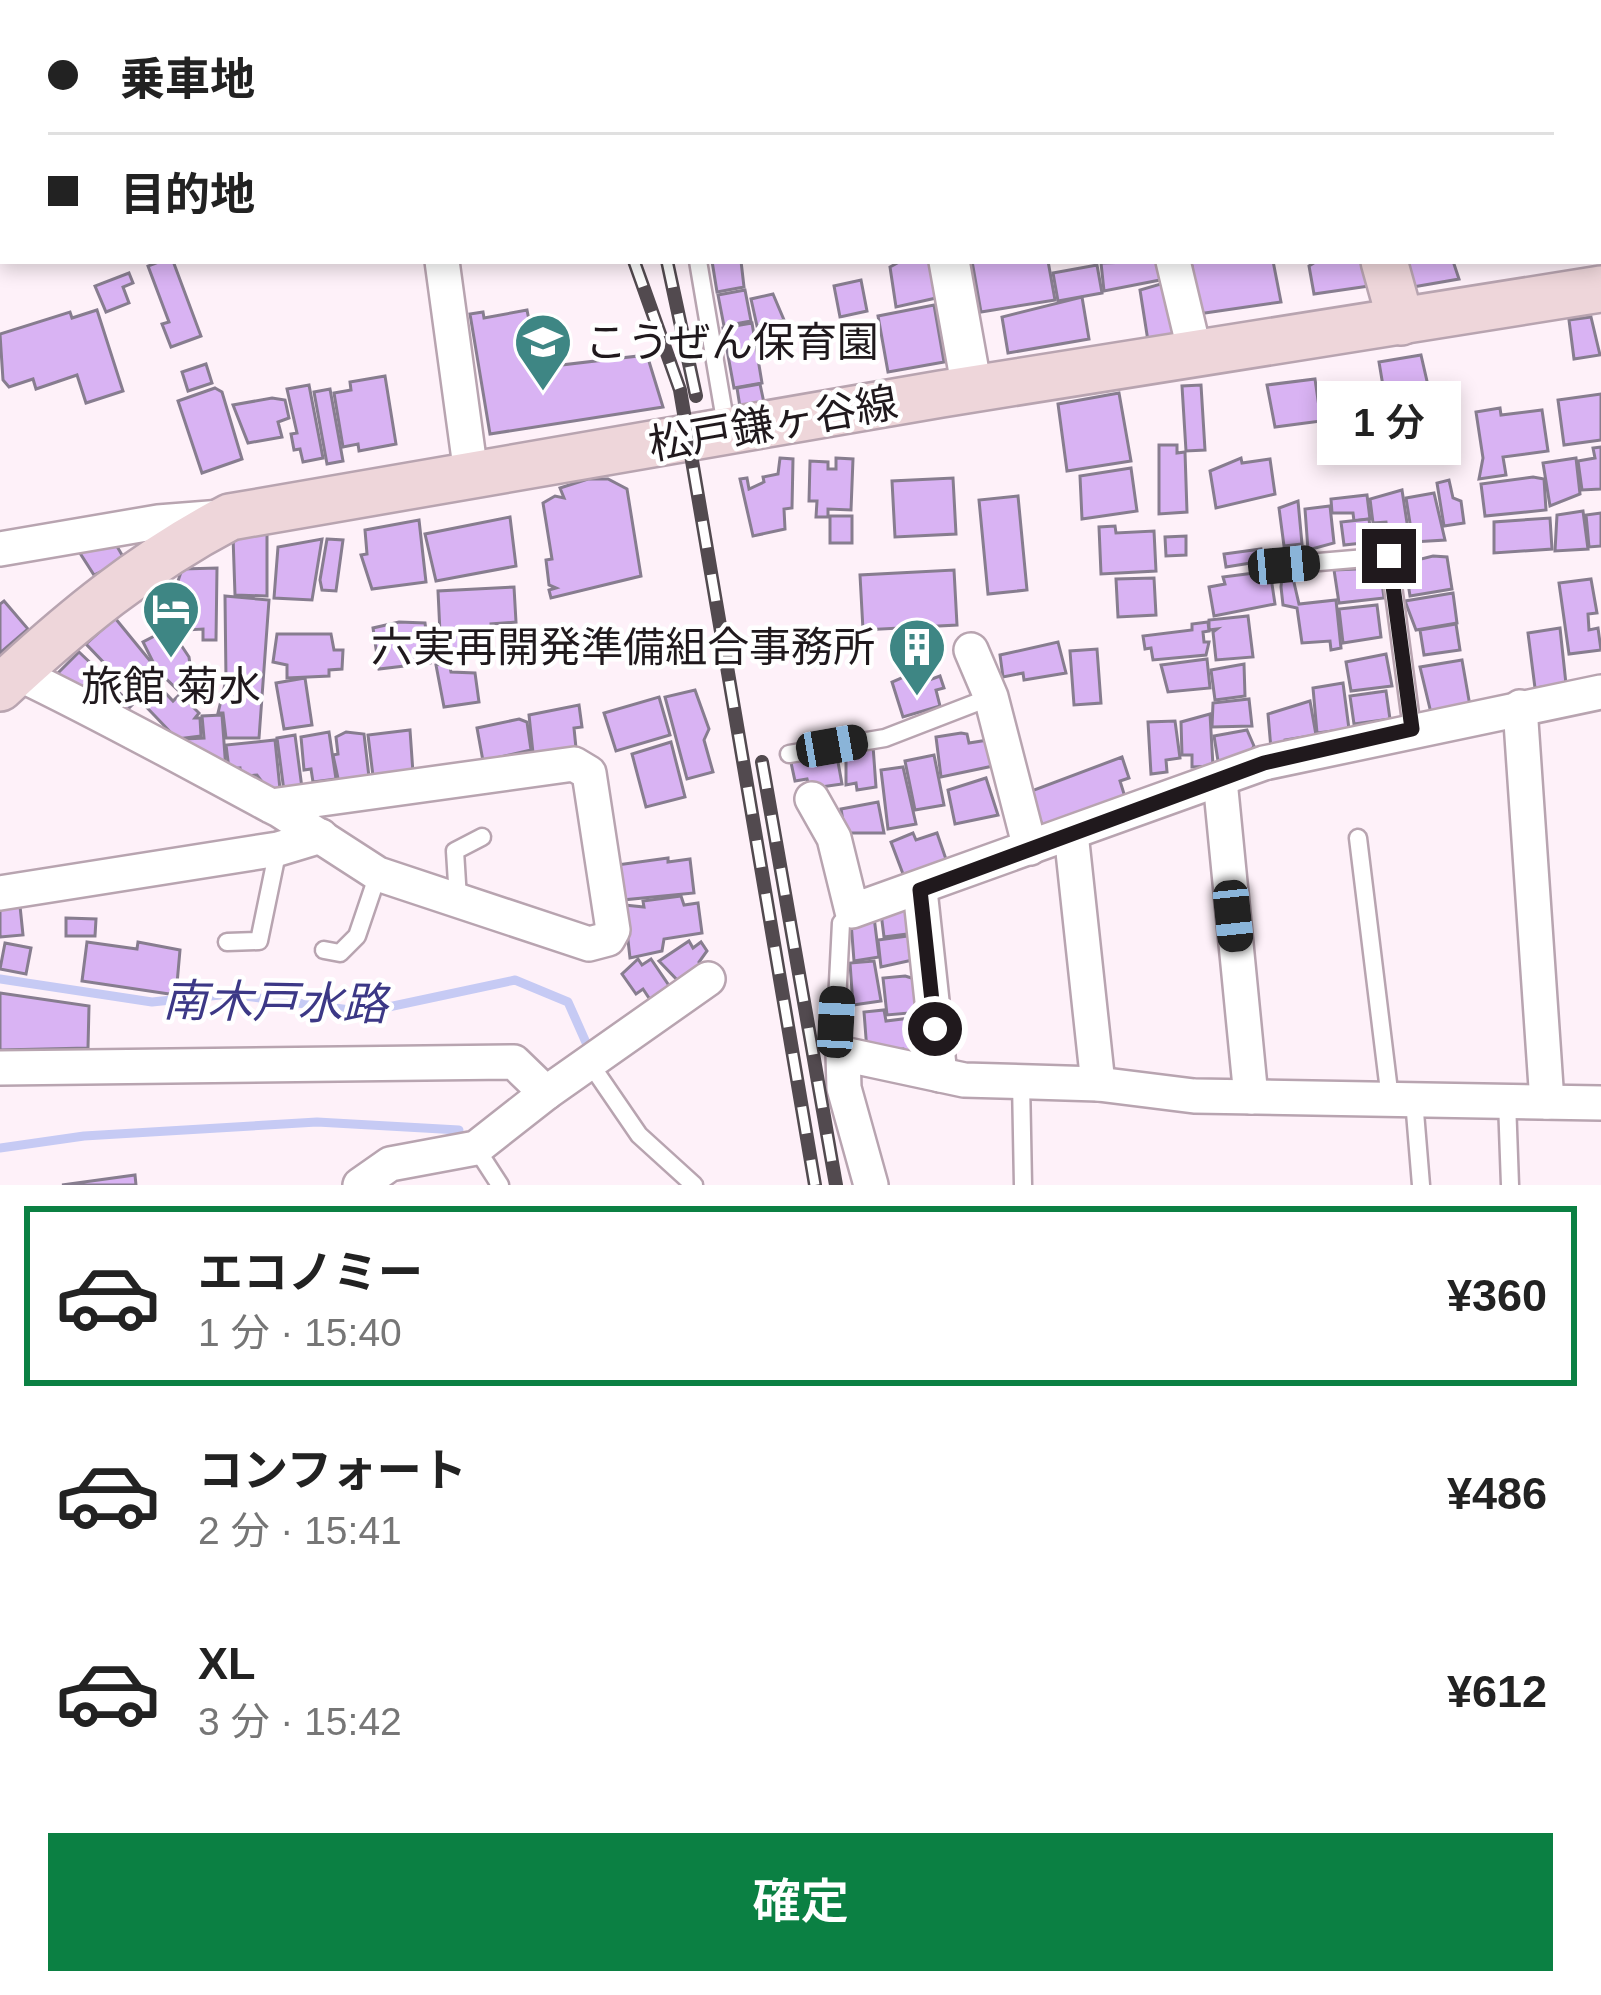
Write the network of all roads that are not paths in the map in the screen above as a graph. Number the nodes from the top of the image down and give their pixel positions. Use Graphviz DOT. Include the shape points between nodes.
graph roads {
  1 [pos="442,264"];
  2 [pos="699,264"];
  3 [pos="950,264"];
  4 [pos="1174,264"];
  5 [pos="1385,264"];
  6 [pos="1601,289"];
  7 [pos="1401,322"];
  8 [pos="1195,353"];
  9 [pos="972,389"];
  10 [pos="728,433"];
  11 [pos="471,474"];
  12 [pos="230,517"];
  13 [pos="0,549"];
  14 [pos="1284,565"];
  15 [pos="971,650"];
  16 [pos="8,680"];
  17 [pos="1601,692"];
  18 [pos="991,697"];
  19 [pos="1520,707"];
  20 [pos="1412,729"];
  21 [pos="789,754"];
  22 [pos="1220,780"];
  23 [pos="812,799"];
  24 [pos="271,806"];
  25 [pos="1071,833"];
  26 [pos="321,836"];
  27 [pos="482,837"];
  28 [pos="1358,838"];
  29 [pos="1030,848"];
  30 [pos="278,849"];
  31 [pos="378,874"];
  32 [pos="920,890"];
  33 [pos="0,893"];
  34 [pos="458,899"];
  35 [pos="852,911"];
  36 [pos="227,942"];
  37 [pos="324,950"];
  38 [pos="708,979"];
  39 [pos="843,1054"];
  40 [pos="589,1061"];
  41 [pos="0,1068"];
  42 [pos="940,1076"];
  43 [pos="1021,1081"];
  44 [pos="1098,1084"];
  45 [pos="546,1093"];
  46 [pos="1251,1097"];
  47 [pos="1402,1099"];
  48 [pos="1507,1101"];
  49 [pos="1547,1102"];
  50 [pos="1601,1103"];
  51 [pos="476,1148"];
  52 [pos="360,1185"];
  53 [pos="500,1185"];
  54 [pos="694,1185"];
  55 [pos="872,1185"];
  56 [pos="1023,1185"];
  57 [pos="1421,1185"];
  58 [pos="1510,1185"];
  1 -- 11 [label="street"];
  2 -- 10 [label="lane"];
  3 -- 9 [label="street"];
  4 -- 8 [label="street"];
  5 -- 7 [label="main road"];
  6 -- 7 [label="main road, 松戸鎌ヶ谷線"];
  7 -- 8 [label="main road, 松戸鎌ヶ谷線"];
  8 -- 9 [label="main road, 松戸鎌ヶ谷線"];
  9 -- 10 [label="main road, 松戸鎌ヶ谷線"];
  10 -- 11 [label="main road, 松戸鎌ヶ谷線"];
  11 -- 12 [label="main road, 松戸鎌ヶ谷線"];
  12 -- 13 [label="street"];
  12 -- 16 [label="main road, 松戸鎌ヶ谷線" via="142,567"];
  14 -- 20 [label="lane" via="1389,556"];
  15 -- 18 [label="street"];
  16 -- 24 [label="street"];
  17 -- 19 [label="street"];
  18 -- 21 [label="lane" via="885,738"];
  18 -- 29 [label="street"];
  19 -- 20 [label="street"];
  19 -- 49 [label="street"];
  20 -- 22 [label="street" via="1312,749"];
  22 -- 25 [label="street"];
  22 -- 46 [label="street"];
  23 -- 35 [label="street" via="834,838"];
  24 -- 26 [label="street"];
  24 -- 34 [label="street" via="574,764 589,773 608,939 589,944"];
  25 -- 29 [label="street"];
  25 -- 44 [label="street"];
  26 -- 30 [label="street"];
  26 -- 31 [label="street"];
  27 -- 34 [label="lane" via="455,851"];
  28 -- 47 [label="lane"];
  29 -- 32 [label="street"];
  30 -- 33 [label="street"];
  30 -- 36 [label="lane" via="259,941"];
  31 -- 34 [label="street"];
  31 -- 37 [label="lane" via="357,936 340,953"];
  32 -- 35 [label="street"];
  32 -- 42 [label="street"];
  35 -- 39 [label="lane" via="841,923 836,1022"];
  38 -- 40 [label="street"];
  39 -- 42 [label="street"];
  39 -- 55 [label="street" via="844,1088"];
  40 -- 45 [label="street"];
  40 -- 54 [label="lane" via="639,1135"];
  41 -- 45 [label="street" via="514,1062"];
  42 -- 43 [label="street"];
  43 -- 44 [label="street"];
  43 -- 56 [label="lane"];
  44 -- 46 [label="street"];
  45 -- 51 [label="street"];
  46 -- 47 [label="street"];
  47 -- 48 [label="street"];
  47 -- 57 [label="lane"];
  48 -- 49 [label="street"];
  48 -- 58 [label="lane"];
  49 -- 50 [label="street"];
  51 -- 52 [label="street" via="390,1164"];
  51 -- 53 [label="lane"];
}
